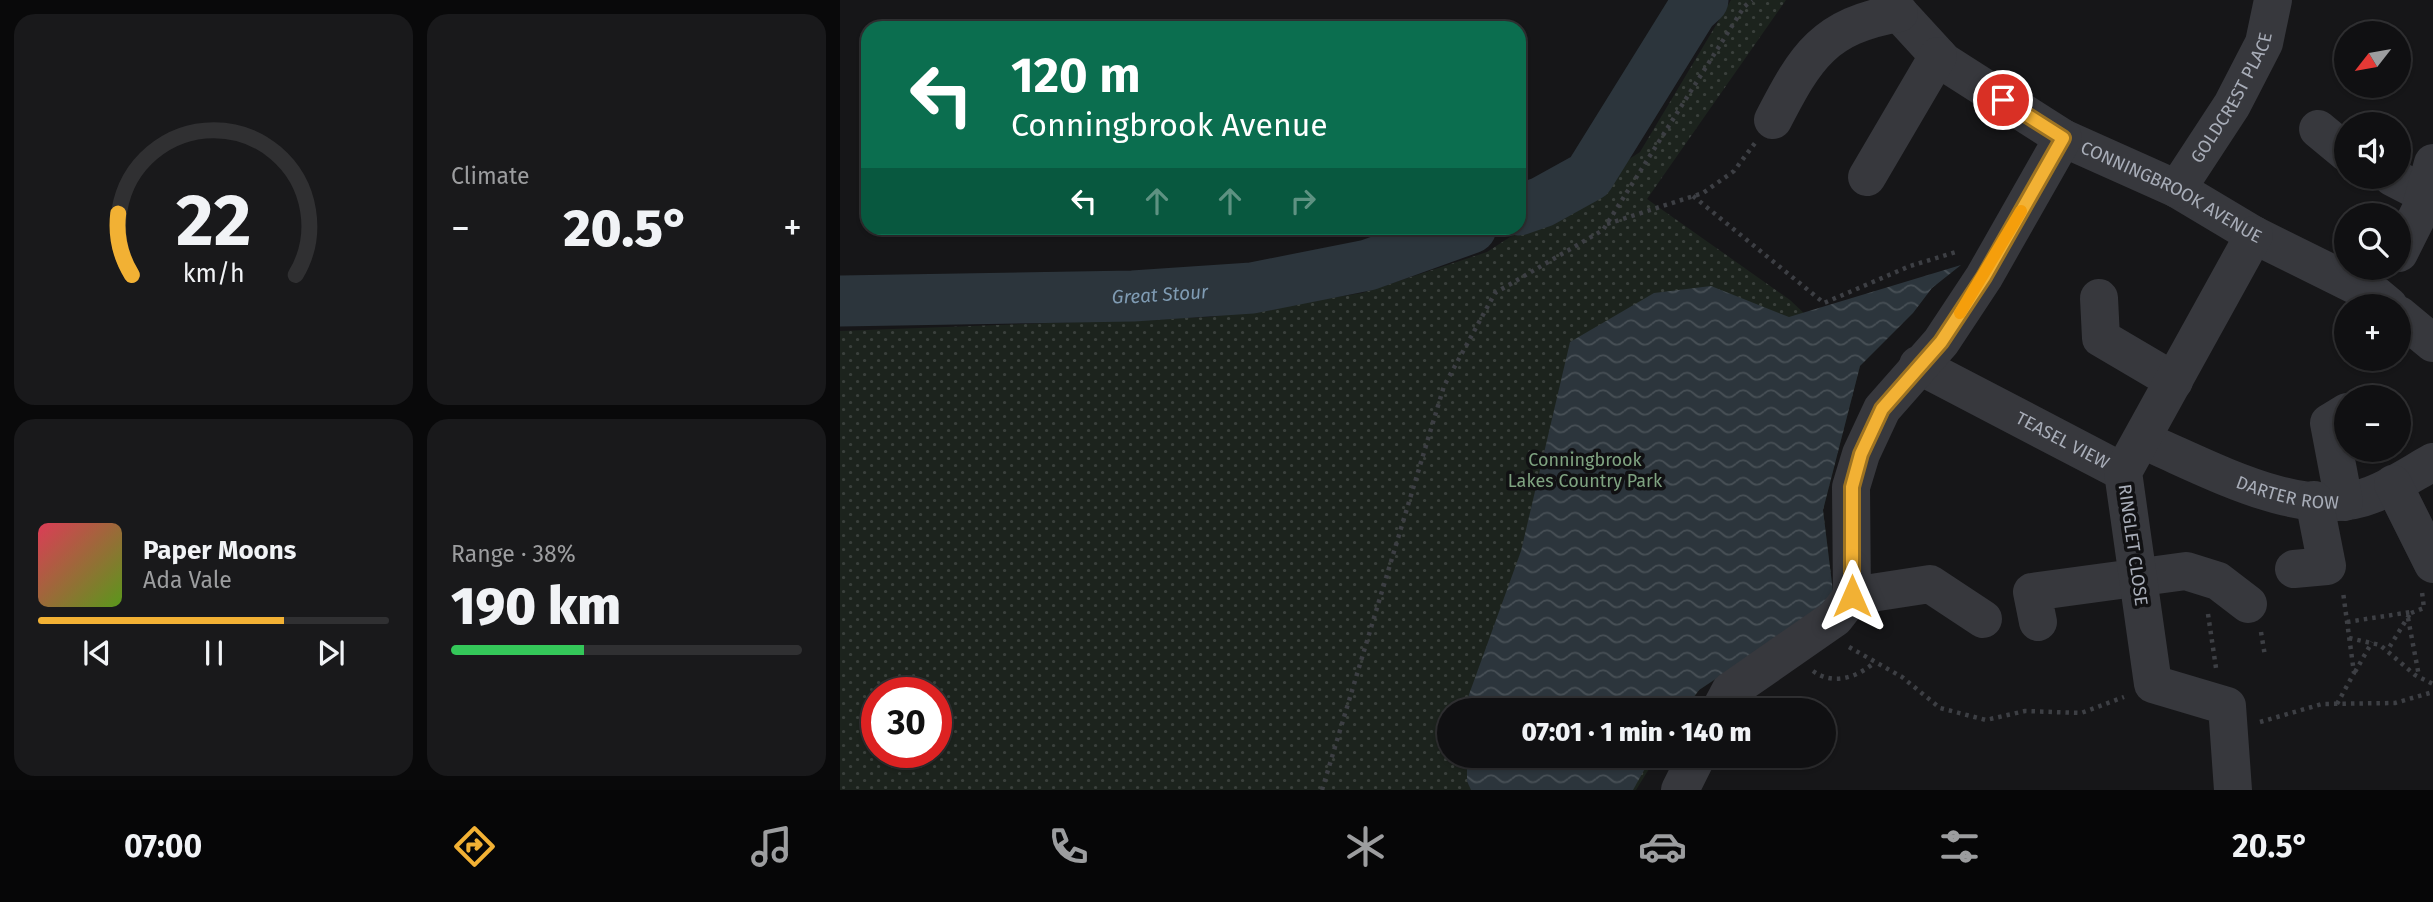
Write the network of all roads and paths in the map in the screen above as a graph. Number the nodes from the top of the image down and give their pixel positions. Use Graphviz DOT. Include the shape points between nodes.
graph roads {
  1 [pos="1752,0"];
  2 [pos="2273,0"];
  3 [pos="1902,6"];
  4 [pos="1938,56"];
  5 [pos="1773,120"];
  6 [pos="2318,129"];
  7 [pos="2063,138"];
  8 [pos="2334,142"];
  9 [pos="1867,177"];
  10 [pos="2417,178"];
  11 [pos="2177,189"];
  12 [pos="1693,196"];
  13 [pos="1607,224"];
  14 [pos="2411,229"];
  15 [pos="2254,235"];
  16 [pos="1995,258"];
  17 [pos="2385,294"];
  18 [pos="2099,298"];
  19 [pos="2411,320"];
  20 [pos="2433,343"];
  21 [pos="1918,365"];
  22 [pos="2174,381"];
  23 [pos="2334,420"];
  24 [pos="2142,440"];
  25 [pos="2433,462"];
  26 [pos="2123,472"];
  27 [pos="2393,484"];
  28 [pos="2329,501"];
  29 [pos="2433,564"];
  30 [pos="2311,567"];
  31 [pos="2138,576"];
  32 [pos="2201,576"];
  33 [pos="1852,596"];
  34 [pos="2248,604"];
  35 [pos="2408,617"];
  36 [pos="1983,619"];
  37 [pos="2038,622"];
  38 [pos="2347,622"];
  39 [pos="2349,638"];
  40 [pos="1806,639"];
  41 [pos="2372,642"];
  42 [pos="2387,651"];
  43 [pos="1875,662"];
  44 [pos="2354,673"];
  45 [pos="2419,676"];
  46 [pos="2433,684"];
  47 [pos="2433,692"];
  48 [pos="2129,695"];
  49 [pos="1726,698"];
  50 [pos="2337,705"];
  51 [pos="2225,712"];
  52 [pos="1691,768"];
  53 [pos="1322,790"];
  54 [pos="1680,790"];
  55 [pos="2233,790"];
  1 -- 13 [label="path"];
  2 -- 11 [label="street, GOLDCREST PLACE" via="2264,43 2232,105"];
  3 -- 4 [label="street, CONNINGBROOK AVENUE"];
  3 -- 5 [label="street" via="1864,19 1814,51"];
  4 -- 7 [label="street, CONNINGBROOK AVENUE"];
  4 -- 9 [label="street"];
  5 -- 12 [label="path" via="1734,171"];
  6 -- 8 [label="street"];
  7 -- 11 [label="street, CONNINGBROOK AVENUE"];
  7 -- 16 [label="street"];
  10 -- 14 [label="street" via="2420,211"];
  11 -- 15 [label="street, CONNINGBROOK AVENUE"];
  12 -- 13 [label="path"];
  12 -- 16 [label="path" via="1824,303 1910,266 1966,249"];
  13 -- 53 [label="path" via="1495,293 1444,386"];
  15 -- 17 [label="street, CONNINGBROOK AVENUE"];
  15 -- 22 [label="street, RINGLET CLOSE"];
  16 -- 21 [label="street" via="1941,342"];
  18 -- 22 [label="street" via="2101,338"];
  19 -- 20 [label="street, CONNINGBROOK AVENUE"];
  21 -- 26 [label="street, TEASEL VIEW" via="2008,394"];
  21 -- 33 [label="street" via="1882,409 1854,476"];
  22 -- 24 [label="street, RINGLET CLOSE"];
  23 -- 28 [label="street" via="2329,423"];
  24 -- 26 [label="street, RINGLET CLOSE"];
  24 -- 28 [label="street, DARTER ROW" via="2279,498"];
  25 -- 27 [label="street, DARTER ROW"];
  26 -- 31 [label="street, RINGLET CLOSE"];
  27 -- 28 [label="street, DARTER ROW" via="2370,496"];
  27 -- 29 [label="street"];
  28 -- 30 [label="street"];
  30 -- 38 [label="path" via="2341,578"];
  31 -- 32 [label="street" via="2186,571"];
  31 -- 37 [label="street" via="2032,592"];
  31 -- 51 [label="street, RINGLET CLOSE" via="2153,684"];
  32 -- 34 [label="street" via="2218,581"];
  32 -- 51 [label="path"];
  33 -- 36 [label="street" via="1930,584"];
  33 -- 40 [label="street" via="1835,618"];
  35 -- 38 [label="path" via="2411,612"];
  35 -- 42 [label="path"];
  35 -- 45 [label="path"];
  38 -- 39 [label="path"];
  39 -- 41 [label="path"];
  39 -- 44 [label="path"];
  40 -- 43 [label="path"];
  40 -- 43 [label="path" via="1806,666 1819,675 1838,679 1861,674"];
  40 -- 49 [label="street"];
  41 -- 42 [label="path"];
  41 -- 44 [label="path"];
  42 -- 45 [label="path"];
  43 -- 48 [label="path" via="1902,677 1940,709 1986,720 2025,711 2081,713"];
  44 -- 50 [label="path"];
  45 -- 46 [label="path"];
  47 -- 50 [label="path" via="2396,703"];
  50 -- 51 [label="path" via="2322,704 2250,724"];
  51 -- 55 [label="street"];
  52 -- 54 [label="street"];
}
